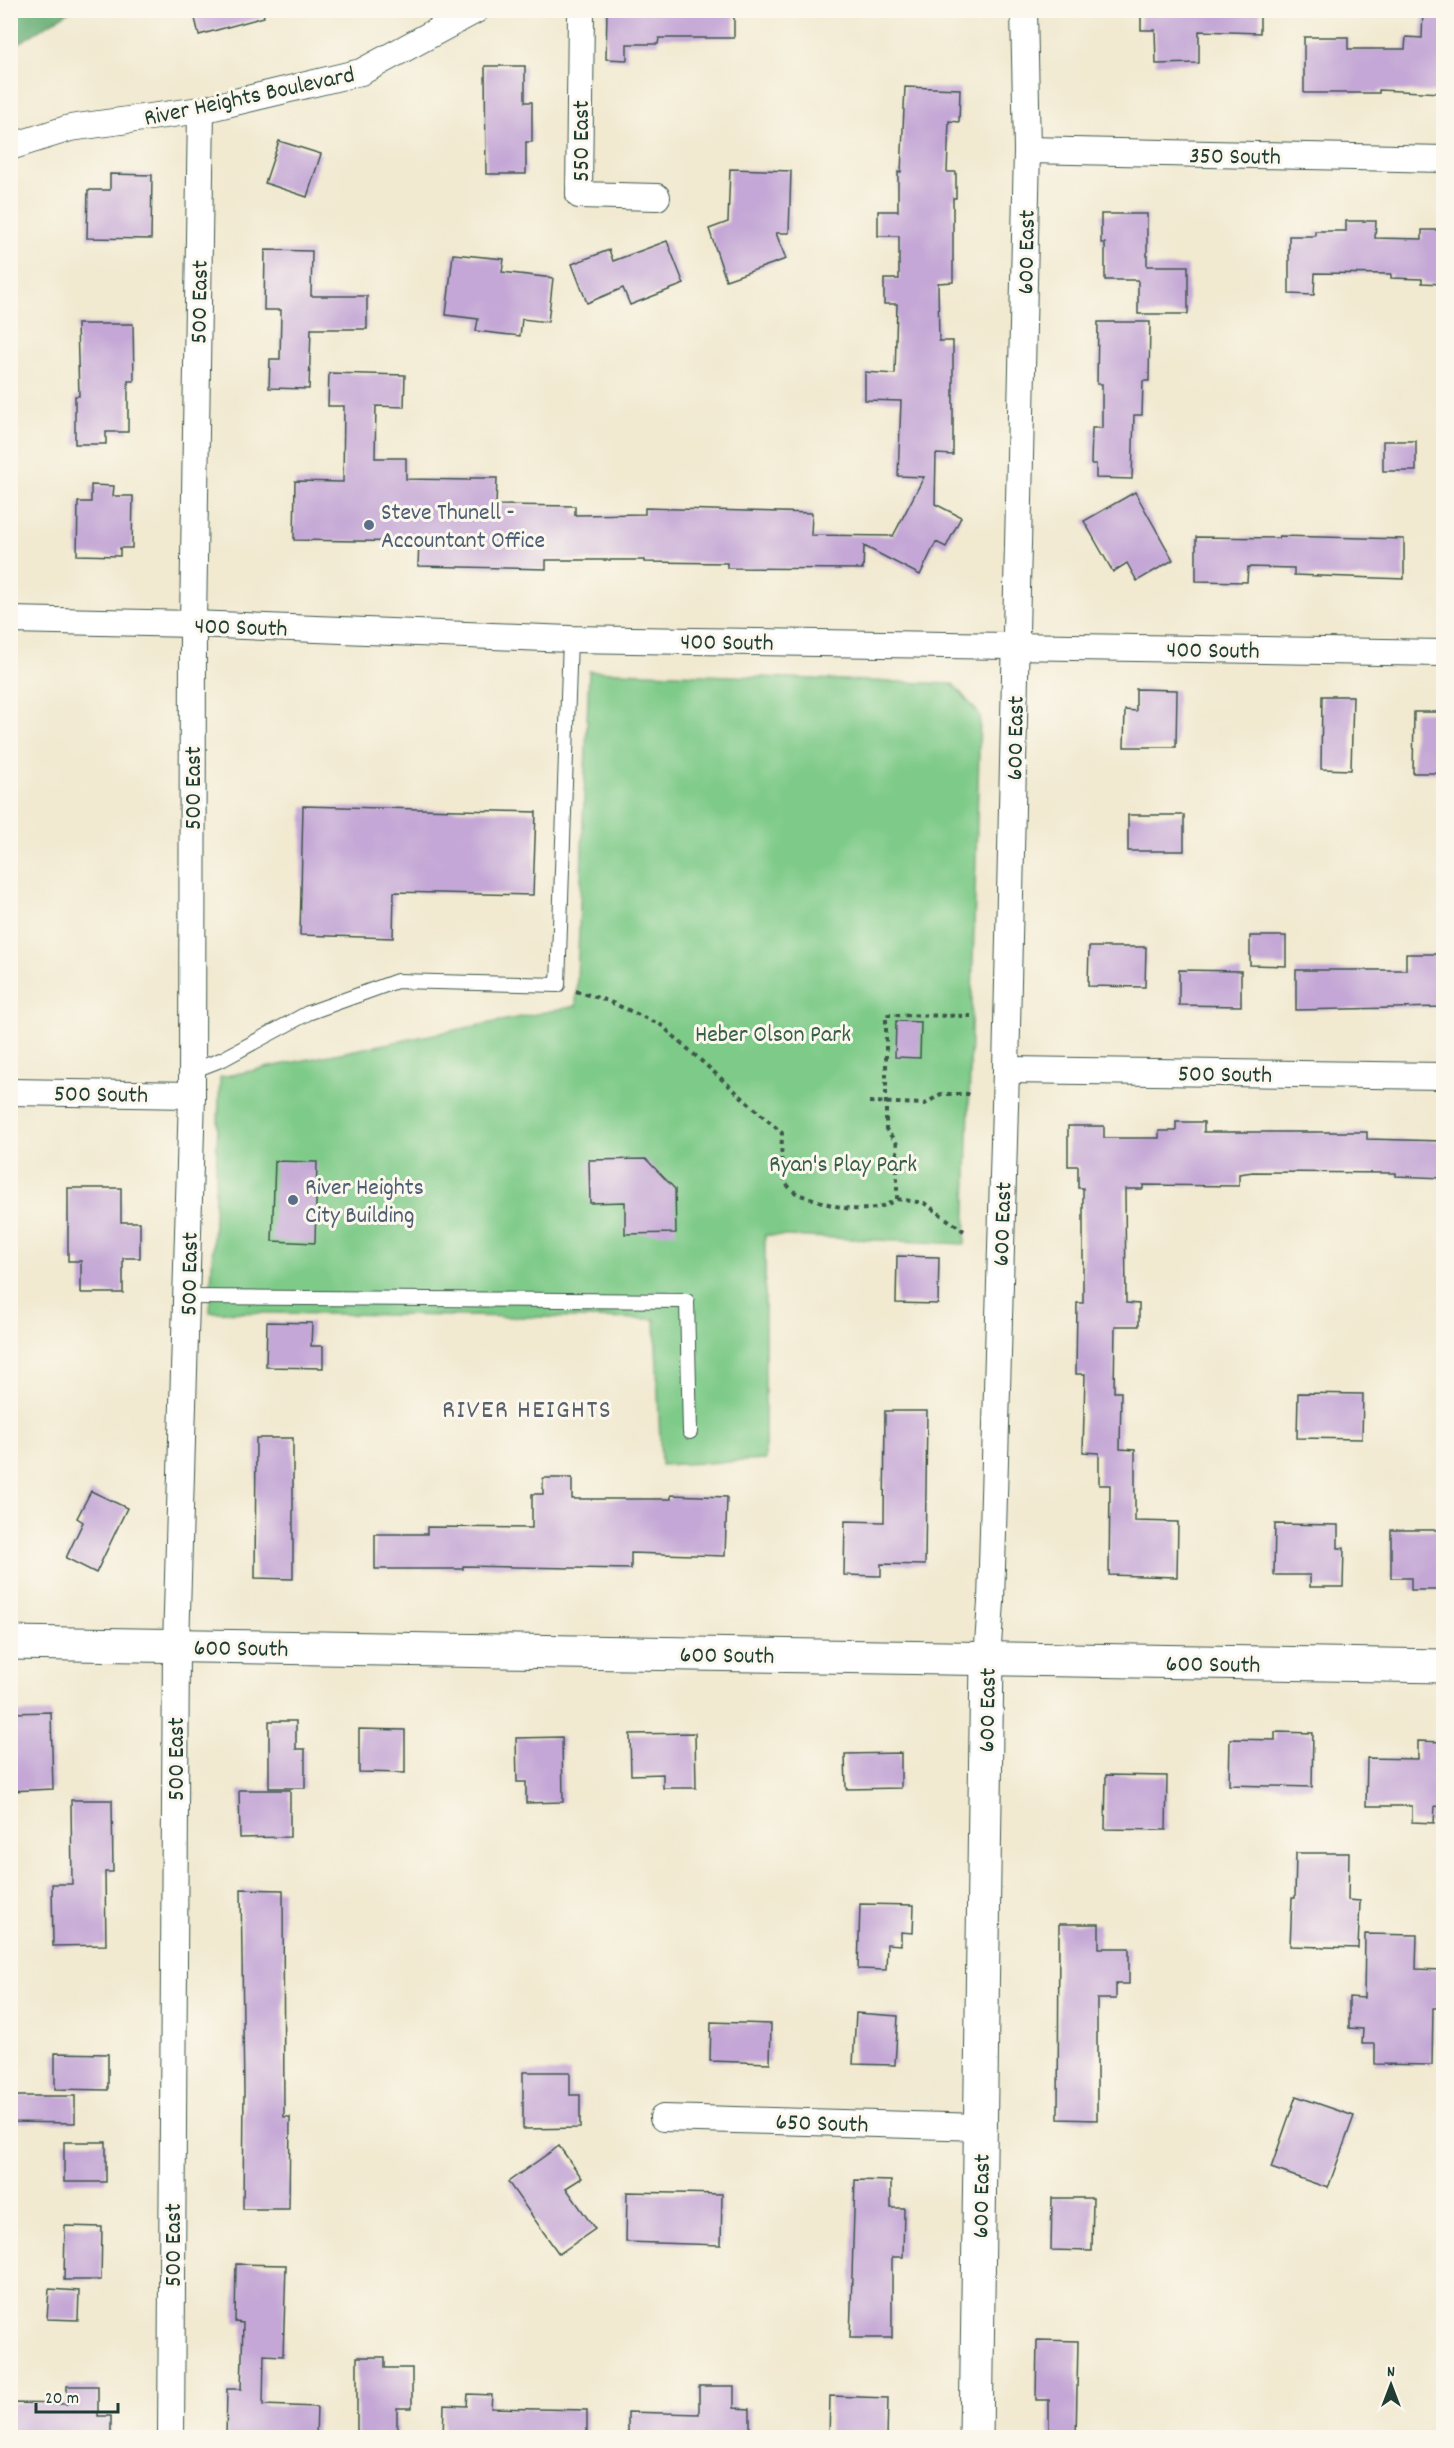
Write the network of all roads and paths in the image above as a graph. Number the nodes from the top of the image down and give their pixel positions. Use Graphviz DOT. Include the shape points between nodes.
graph roads {
  1 [pos="476,10"];
  2 [pos="581,10"];
  3 [pos="1024,10"];
  4 [pos="201,110"];
  5 [pos="10,147"];
  6 [pos="1027,150"];
  7 [pos="1443,159"];
  8 [pos="657,197"];
  9 [pos="10,620"];
  10 [pos="193,624"];
  11 [pos="570,639"];
  12 [pos="1016,644"];
  13 [pos="1443,653"];
  14 [pos="558,985"];
  15 [pos="971,1016"];
  16 [pos="1006,1070"];
  17 [pos="1443,1076"];
  18 [pos="192,1083"];
  19 [pos="10,1092"];
  20 [pos="969,1094"];
  21 [pos="868,1102"];
  22 [pos="886,1102"];
  23 [pos="897,1199"];
  24 [pos="964,1231"];
  25 [pos="187,1297"];
  26 [pos="690,1432"];
  27 [pos="10,1643"];
  28 [pos="176,1646"];
  29 [pos="987,1659"];
  30 [pos="1443,1666"];
  31 [pos="663,2118"];
  32 [pos="981,2127"];
  33 [pos="171,2438"];
  34 [pos="976,2438"];
  1 -- 4 [label="street, River Heights Boulevard" via="361,72"];
  2 -- 8 [label="street, 550 East" via="579,195"];
  3 -- 6 [label="street, 600 East"];
  4 -- 5 [label="street, River Heights Boulevard" via="70,128"];
  4 -- 10 [label="street, 500 East"];
  6 -- 7 [label="street, 350 South"];
  6 -- 12 [label="street, 600 East"];
  9 -- 10 [label="street, 400 South"];
  10 -- 11 [label="street, 400 South"];
  10 -- 18 [label="street, 500 East"];
  11 -- 12 [label="street, 400 South"];
  11 -- 14 [label="lane"];
  12 -- 13 [label="street, 400 South"];
  12 -- 16 [label="street, 600 East"];
  14 -- 18 [label="lane" via="397,981 308,1013 223,1059"];
  14 -- 23 [label="path" via="608,1001 661,1025 782,1133 782,1172 789,1187 798,1194 853,1210 884,1207"];
  15 -- 22 [label="path" via="886,1015"];
  16 -- 17 [label="street, 500 South"];
  16 -- 29 [label="street, 600 East"];
  18 -- 19 [label="street, 500 South"];
  18 -- 25 [label="street, 500 East"];
  20 -- 22 [label="path" via="941,1094 925,1104"];
  21 -- 22 [label="path"];
  22 -- 23 [label="path" via="886,1129 897,1144"];
  23 -- 24 [label="path" via="924,1203"];
  25 -- 26 [label="lane" via="687,1301"];
  25 -- 28 [label="street, 500 East"];
  27 -- 28 [label="street, 600 South"];
  28 -- 29 [label="street, 600 South"];
  28 -- 33 [label="street, 500 East"];
  29 -- 30 [label="street, 600 South"];
  29 -- 32 [label="street, 600 East"];
  31 -- 32 [label="street, 650 South"];
  32 -- 34 [label="street, 600 East"];
}
